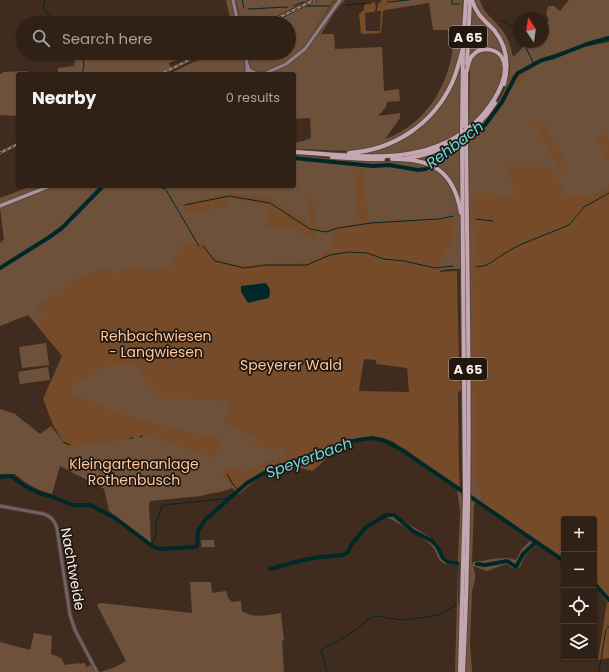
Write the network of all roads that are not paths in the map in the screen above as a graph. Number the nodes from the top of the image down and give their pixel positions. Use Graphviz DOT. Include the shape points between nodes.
graph roads {
  1 [pos="233,0"];
  2 [pos="340,0"];
  3 [pos="466,0"];
  4 [pos="471,0"];
  5 [pos="236,16"];
  6 [pos="463,48"];
  7 [pos="296,56"];
  8 [pos="246,60"];
  9 [pos="291,60"];
  10 [pos="247,64"];
  11 [pos="247,72"];
  12 [pos="250,72"];
  13 [pos="268,72"];
  14 [pos="466,73"];
  15 [pos="464,129"];
  16 [pos="464,144"];
  17 [pos="296,152"];
  18 [pos="296,152"];
  19 [pos="334,154"];
  20 [pos="403,159"];
  21 [pos="45,188"];
  22 [pos="0,206"];
  23 [pos="463,227"];
  24 [pos="465,238"];
  25 [pos="467,495"];
  26 [pos="0,506"];
  27 [pos="97,672"];
  28 [pos="460,672"];
  29 [pos="464,672"];
  1 -- 5 [label="main road"];
  2 -- 7 [label="main road" via="305,49"];
  3 -- 6 [label="highway, A 65"];
  4 -- 14 [label="highway, A 65"];
  4 -- 20 [label="highway" via="476,12 498,36 505,52 507,72 500,93 485,117 460,138 433,152"];
  6 -- 15 [label="highway, A 65"];
  6 -- 19 [label="highway" via="446,94 432,114 419,126 400,139 383,146 359,152"];
  8 -- 10 [label="main road"];
  9 -- 13 [label="main road"];
  10 -- 11 [label="main road"];
  10 -- 12 [label="main road"];
  14 -- 15 [label="highway, A 65"];
  14 -- 19 [label="highway" via="471,58 481,50 494,51 503,61 502,80 494,100 473,124 454,139 431,149 400,156"];
  15 -- 16 [label="highway, A 65, bridge"];
  16 -- 23 [label="highway, A 65"];
  16 -- 24 [label="highway, A 65"];
  17 -- 20 [label="highway" via="367,160"];
  18 -- 19 [label="highway"];
  20 -- 23 [label="highway" via="429,164 446,177 459,201"];
  21 -- 22 [label="main road"];
  23 -- 24 [label="highway, A 65"];
  24 -- 25 [label="highway, A 65"];
  25 -- 28 [label="highway, A 65"];
  25 -- 29 [label="highway, A 65"];
  26 -- 27 [label="street, Nachtweide" via="44,514 54,521 70,615"];
}
